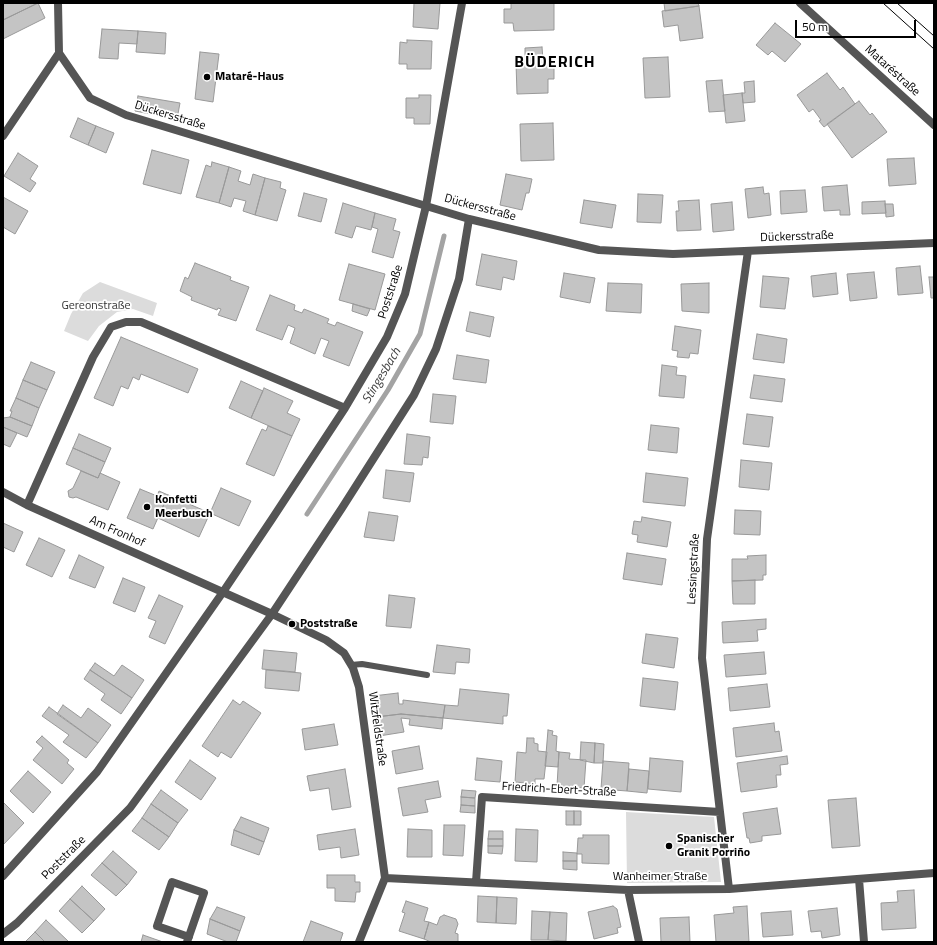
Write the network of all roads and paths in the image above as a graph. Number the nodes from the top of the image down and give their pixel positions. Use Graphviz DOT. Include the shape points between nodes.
graph roads {
  1 [pos="58,3"];
  2 [pos="462,3"];
  3 [pos="800,3"];
  4 [pos="59,53"];
  5 [pos="934,125"];
  6 [pos="3,136"];
  7 [pos="426,206"];
  8 [pos="469,219"];
  9 [pos="934,243"];
  10 [pos="748,251"];
  11 [pos="344,408"];
  12 [pos="3,492"];
  13 [pos="27,505"];
  14 [pos="223,592"];
  15 [pos="272,614"];
  16 [pos="351,665"];
  17 [pos="427,675"];
  18 [pos="720,812"];
  19 [pos="934,873"];
  20 [pos="3,876"];
  21 [pos="385,878"];
  22 [pos="859,879"];
  23 [pos="476,882"];
  24 [pos="729,889"];
  25 [pos="628,890"];
  26 [pos="3,934"];
  27 [pos="188,940"];
  28 [pos="359,942"];
  29 [pos="639,942"];
  30 [pos="864,942"];
  1 -- 4 [label="street"];
  2 -- 7 [label="street, Poststraße"];
  3 -- 5 [label="street, Mataréstraße"];
  4 -- 6 [label="street"];
  4 -- 7 [label="street, Dückersstraße" via="90,98 126,115"];
  7 -- 8 [label="street, Dückersstraße"];
  7 -- 11 [label="street, Poststraße" via="398,315"];
  8 -- 10 [label="street, Dückersstraße" via="599,250 673,254"];
  8 -- 15 [label="street, Poststraße" via="459,279 436,349 417,389"];
  9 -- 10 [label="street, Dückersstraße"];
  10 -- 18 [label="street, Lessingstraße" via="707,539 702,658"];
  11 -- 13 [label="street" via="141,322 126,322 111,327 93,357"];
  11 -- 14 [label="street, Poststraße"];
  12 -- 13 [label="street, Am Fronhof"];
  13 -- 14 [label="street, Am Fronhof"];
  14 -- 15 [label="street, Witzfeldstraße"];
  14 -- 20 [label="street, Poststraße" via="96,772"];
  15 -- 16 [label="street, Witzfeldstraße" via="326,640 344,653"];
  15 -- 26 [label="street, Poststraße" via="130,808 17,923"];
  16 -- 17 [label="lane" via="362,664"];
  16 -- 21 [label="street, Witzfeldstraße" via="359,688"];
  18 -- 23 [label="street, Friedrich-Ebert-Straße" via="482,798"];
  18 -- 24 [label="street, Lessingstraße"];
  19 -- 22 [label="street, Wanheimer Straße"];
  21 -- 23 [label="street, Wanheimer Straße"];
  21 -- 28 [label="street, Witzfeldstraße"];
  22 -- 24 [label="street, Wanheimer Straße"];
  22 -- 30 [label="street"];
  23 -- 25 [label="street, Wanheimer Straße"];
  24 -- 25 [label="street, Wanheimer Straße"];
  25 -- 29 [label="street"];
  27 -- 27 [label="street" via="157,926 172,882 204,893"];
}
